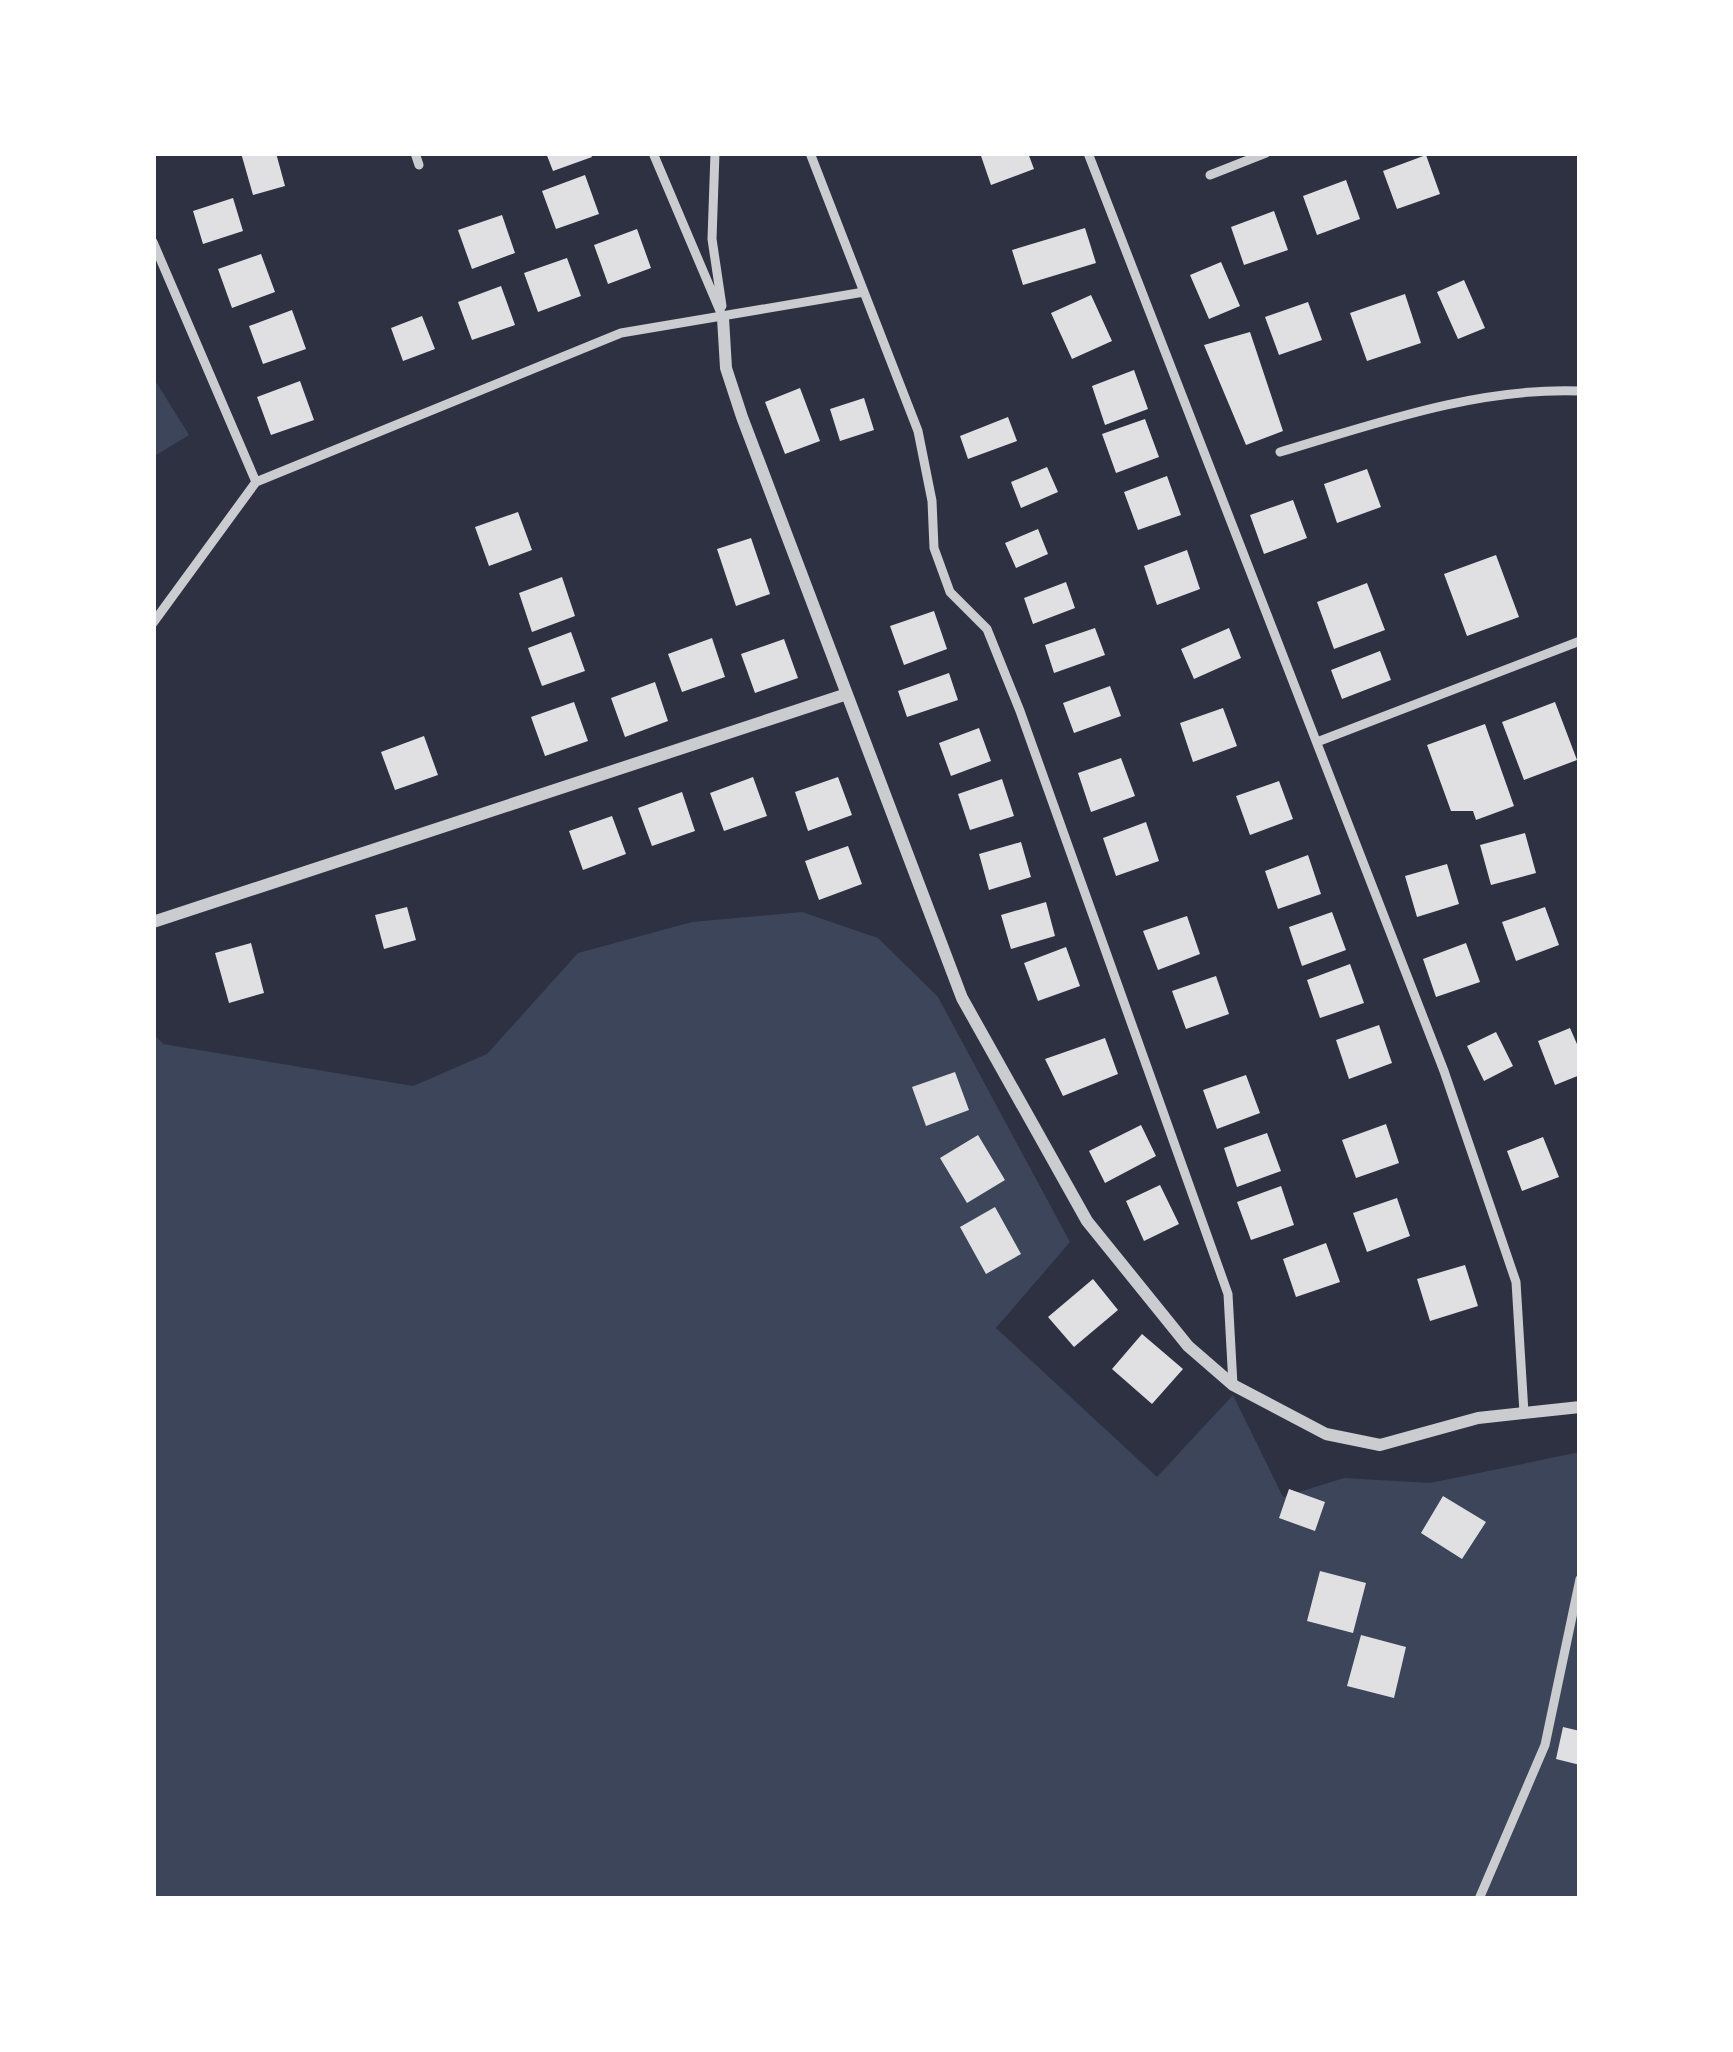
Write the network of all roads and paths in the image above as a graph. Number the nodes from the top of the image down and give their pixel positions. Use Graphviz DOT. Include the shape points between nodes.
graph roads {
  1 [pos="416,153"];
  2 [pos="652,153"];
  3 [pos="716,153"];
  4 [pos="810,153"];
  5 [pos="1088,153"];
  6 [pos="1266,153"];
  7 [pos="419,165"];
  8 [pos="1210,175"];
  9 [pos="153,242"];
  10 [pos="864,292"];
  11 [pos="723,317"];
  12 [pos="1580,391"];
  13 [pos="1280,452"];
  14 [pos="256,482"];
  15 [pos="153,623"];
  16 [pos="1580,640"];
  17 [pos="847,694"];
  18 [pos="1317,742"];
  19 [pos="153,922"];
  20 [pos="1233,1385"];
  21 [pos="1580,1407"];
  22 [pos="1524,1413"];
  23 [pos="1580,1580"];
  24 [pos="1479,1899"];
  1 -- 7 [label="lane"];
  2 -- 11 [label="lane"];
  3 -- 11 [label="lane" via="712,238"];
  4 -- 10 [label="lane"];
  5 -- 18 [label="lane"];
  6 -- 8 [label="lane"];
  9 -- 14 [label="lane"];
  10 -- 11 [label="lane"];
  10 -- 20 [label="lane" via="918,431 934,548 950,592 988,629 1228,1294"];
  11 -- 14 [label="lane" via="621,333"];
  11 -- 17 [label="street" via="726,368 742,417"];
  12 -- 13 [label="lane" via="1505,393"];
  14 -- 15 [label="lane"];
  16 -- 18 [label="lane"];
  17 -- 19 [label="street"];
  17 -- 20 [label="street" via="962,998 1075,1201 1188,1346"];
  18 -- 22 [label="lane" via="1516,1282"];
  20 -- 22 [label="street" via="1326,1434 1380,1445"];
  21 -- 22 [label="street"];
  23 -- 24 [label="lane" via="1545,1745"];
}
